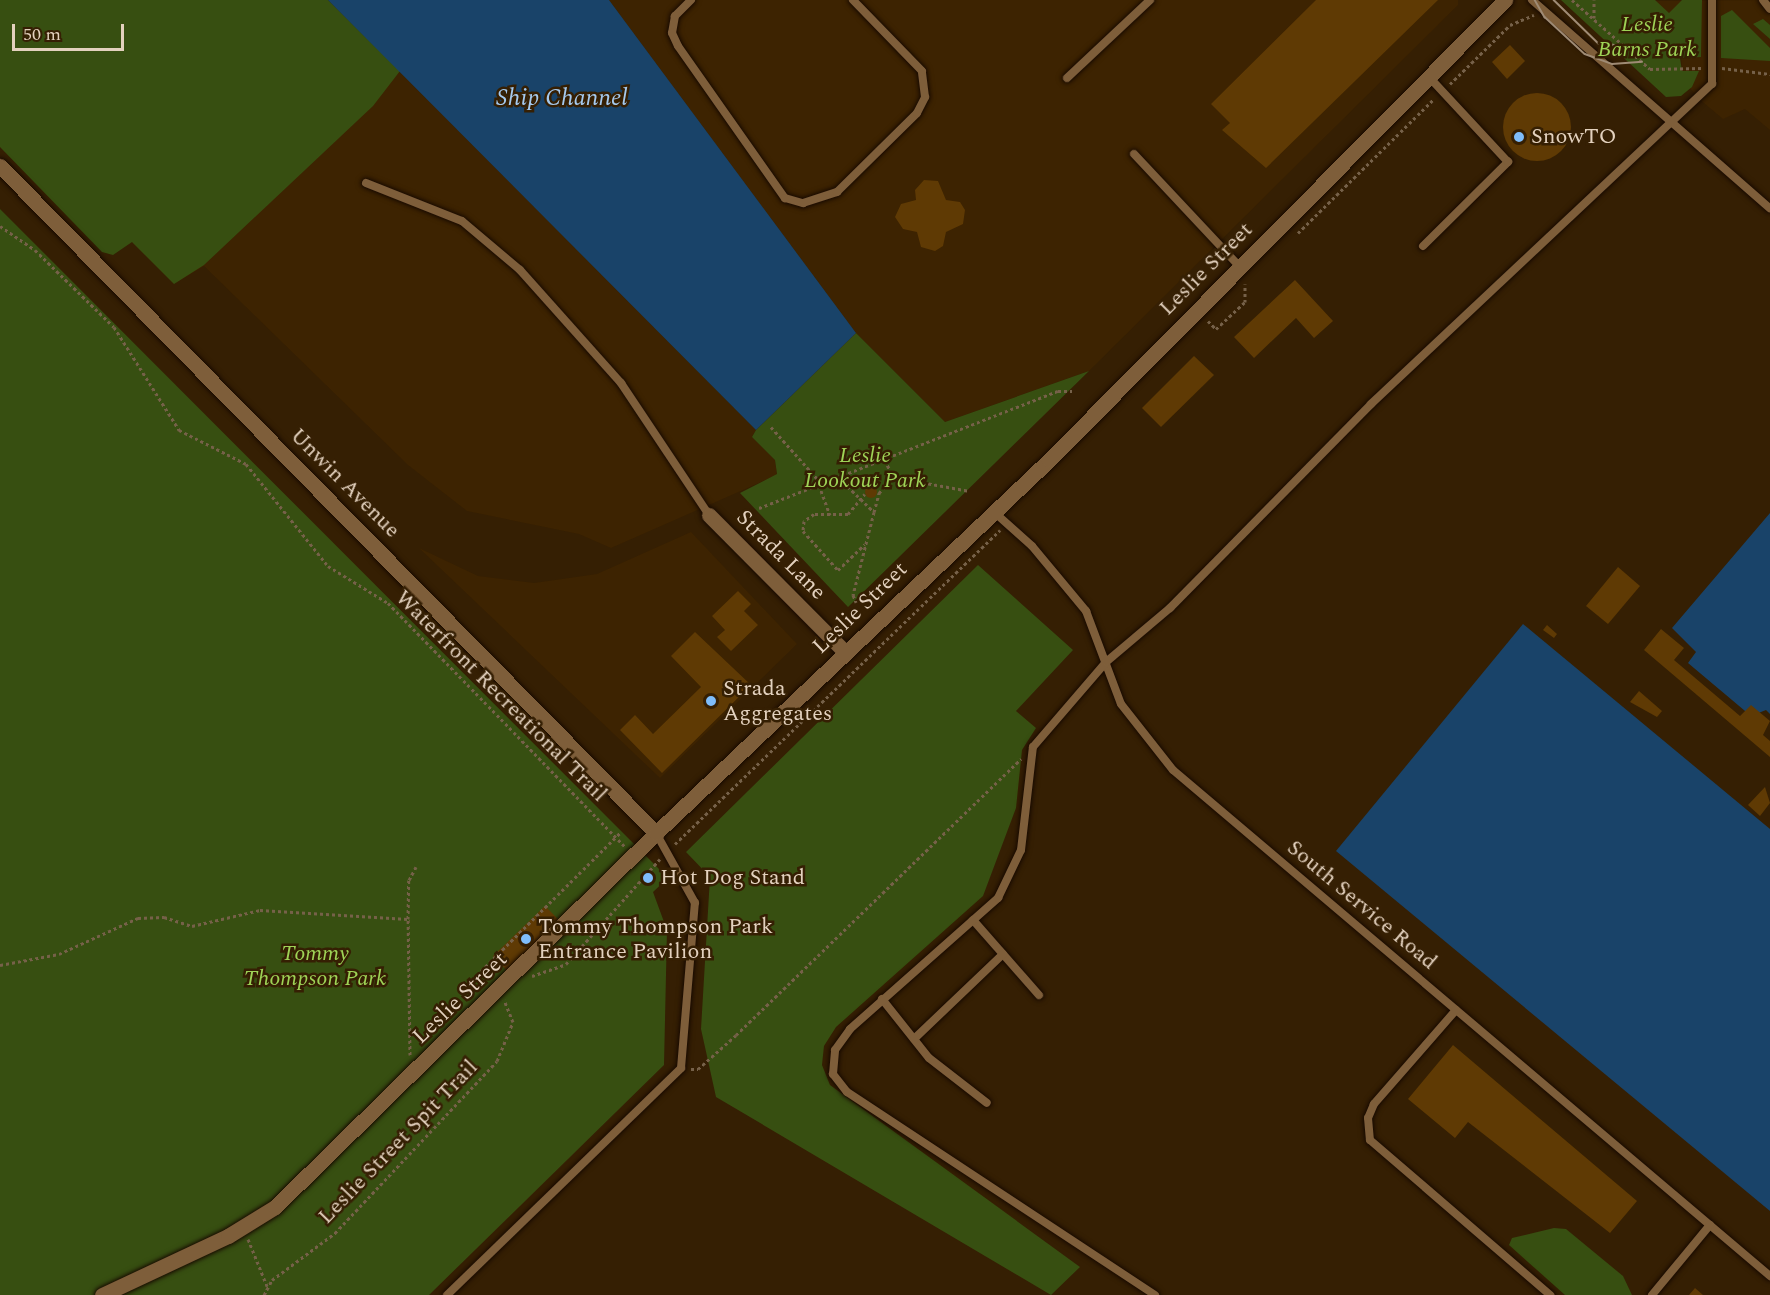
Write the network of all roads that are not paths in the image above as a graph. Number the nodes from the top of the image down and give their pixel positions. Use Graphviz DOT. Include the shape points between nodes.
graph roads {
  1 [pos="691,0"];
  2 [pos="853,0"];
  3 [pos="1150,0"];
  4 [pos="1505,0"];
  5 [pos="1532,0"];
  6 [pos="1712,0"];
  7 [pos="1763,0"];
  8 [pos="1770,9"];
  9 [pos="1429,77"];
  10 [pos="1067,78"];
  11 [pos="1672,124"];
  12 [pos="1134,153"];
  13 [pos="0,166"];
  14 [pos="366,183"];
  15 [pos="1770,208"];
  16 [pos="1423,246"];
  17 [pos="1240,267"];
  18 [pos="994,512"];
  19 [pos="709,515"];
  20 [pos="846,653"];
  21 [pos="1106,662"];
  22 [pos="656,833"];
  23 [pos="973,920"];
  24 [pos="1002,954"];
  25 [pos="1039,995"];
  26 [pos="882,999"];
  27 [pos="1456,1010"];
  28 [pos="915,1039"];
  29 [pos="987,1103"];
  30 [pos="1710,1225"];
  31 [pos="1770,1275"];
  32 [pos="102,1295"];
  33 [pos="447,1295"];
  34 [pos="1155,1295"];
  35 [pos="1551,1295"];
  36 [pos="1652,1295"];
  1 -- 2 [label="lane" via="675,16 672,33 678,46 785,198 803,203 837,192 917,113 925,97 922,71"];
  3 -- 10 [label="lane"];
  4 -- 9 [label="street, Leslie Street"];
  5 -- 11 [label="lane"];
  6 -- 11 [label="lane" via="1712,84"];
  7 -- 8 [label="lane"];
  9 -- 16 [label="lane" via="1508,162"];
  9 -- 17 [label="street, Leslie Street"];
  11 -- 15 [label="lane"];
  11 -- 21 [label="lane" via="1380,396 1170,608"];
  12 -- 17 [label="lane"];
  13 -- 22 [label="street, Unwin Avenue"];
  14 -- 19 [label="lane" via="462,221 520,270 621,383"];
  17 -- 18 [label="street, Leslie Street"];
  18 -- 20 [label="street, Leslie Street"];
  18 -- 21 [label="lane, South Service Road" via="1066,583 1086,611"];
  19 -- 20 [label="street, Strada Lane"];
  20 -- 22 [label="street, Leslie Street"];
  21 -- 23 [label="lane" via="1033,747 1021,850 998,898"];
  21 -- 27 [label="lane, South Service Road" via="1121,704 1173,770"];
  22 -- 32 [label="street, Leslie Street" via="315,1173 242,1227"];
  22 -- 33 [label="lane" via="695,903 681,1068"];
  23 -- 24 [label="lane"];
  23 -- 26 [label="lane"];
  24 -- 25 [label="lane"];
  24 -- 28 [label="lane"];
  26 -- 28 [label="lane"];
  26 -- 34 [label="lane" via="835,1050 833,1072 842,1088"];
  27 -- 30 [label="lane, South Service Road"];
  27 -- 35 [label="lane" via="1374,1104 1368,1118 1370,1140"];
  28 -- 29 [label="lane" via="929,1058"];
  30 -- 31 [label="lane, South Service Road"];
  30 -- 36 [label="lane"];
}
